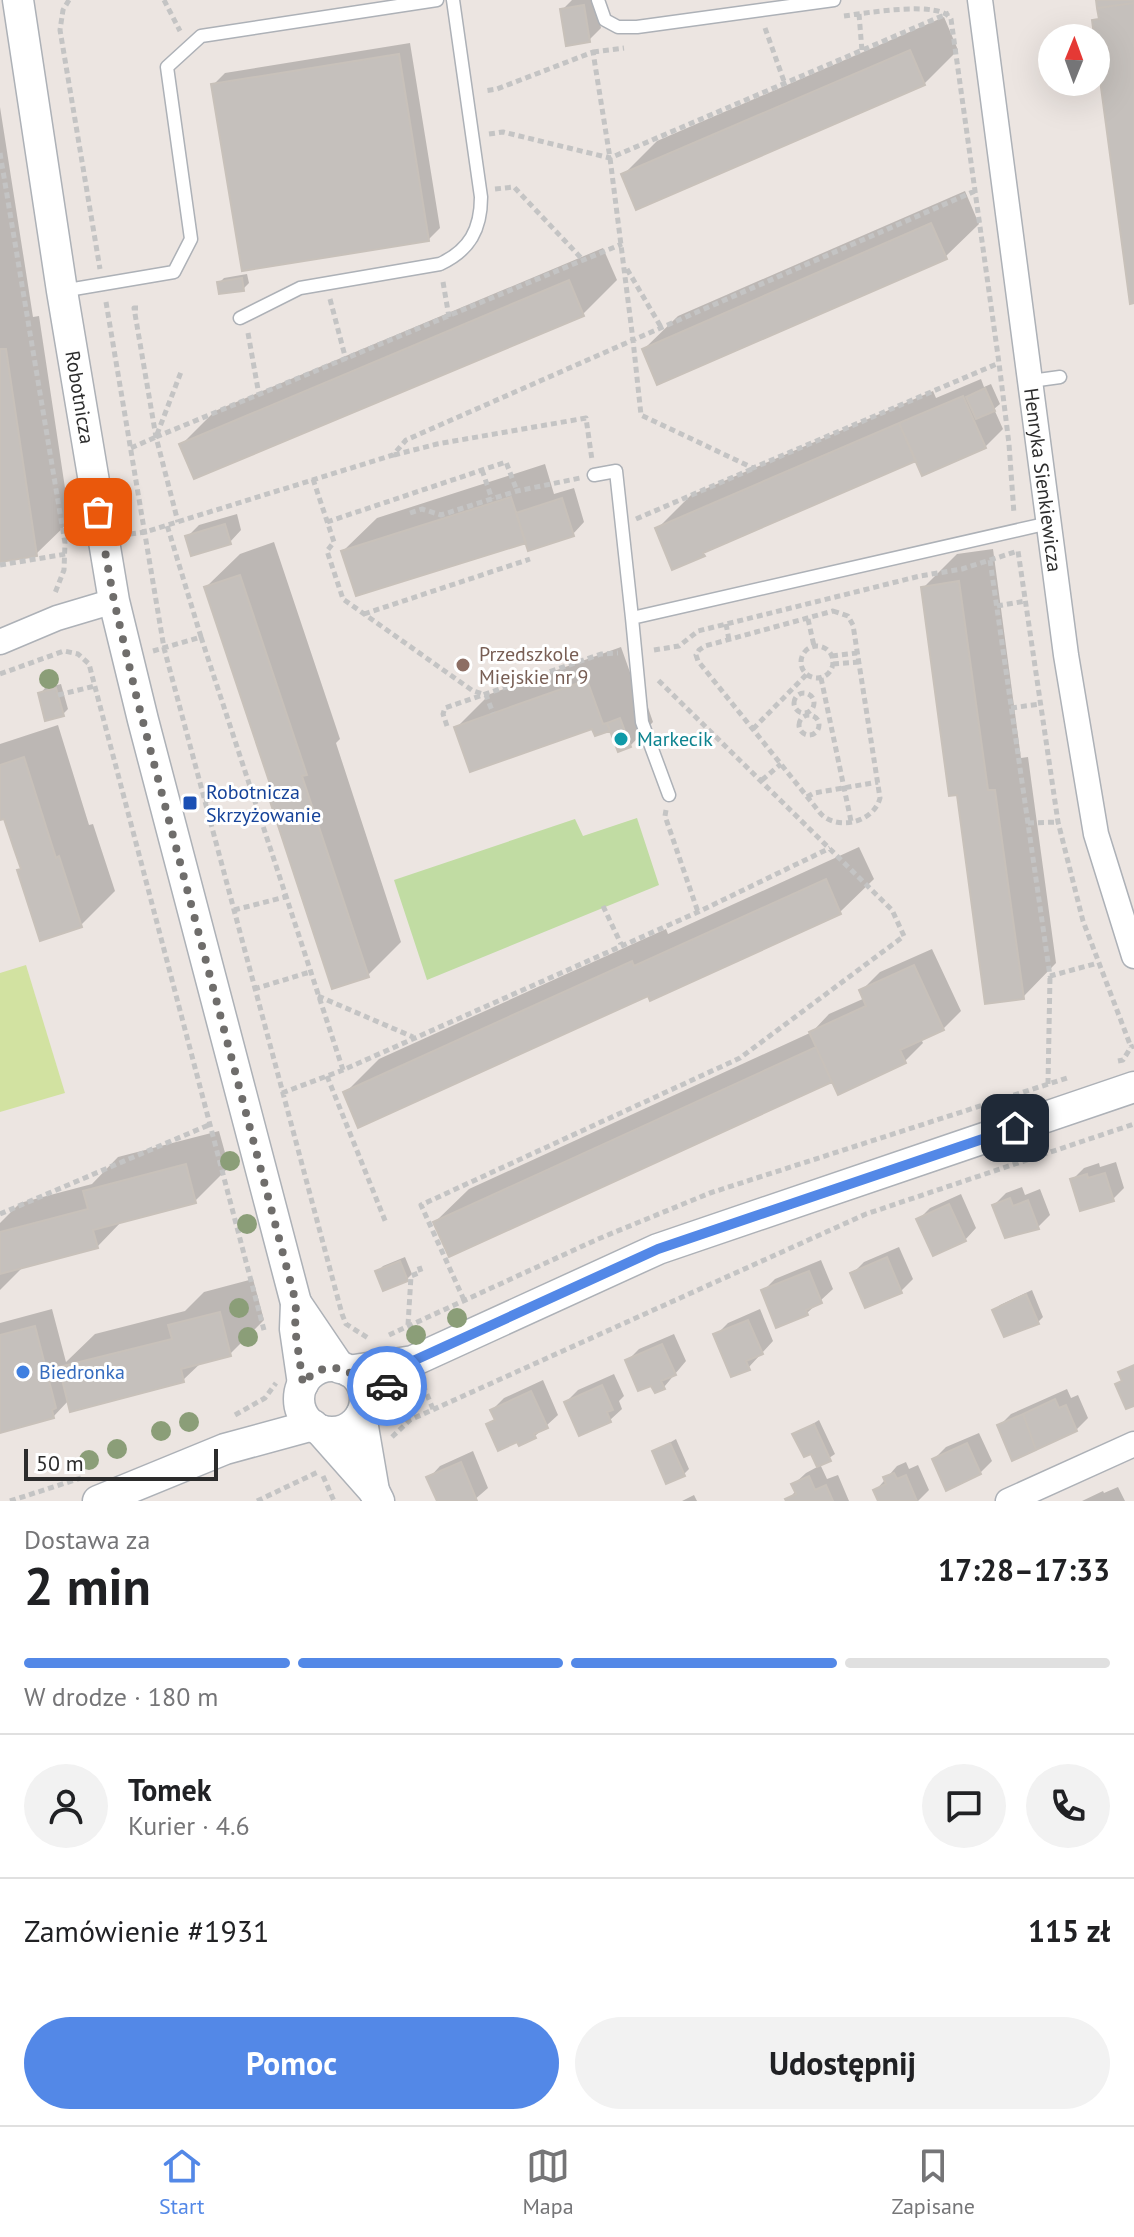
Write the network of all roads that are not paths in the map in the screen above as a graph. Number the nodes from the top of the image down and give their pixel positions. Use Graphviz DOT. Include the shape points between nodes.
graph roads {
  1 [pos="18,0"];
  2 [pos="437,0"];
  3 [pos="453,0"];
  4 [pos="598,0"];
  5 [pos="834,0"];
  6 [pos="980,0"];
  7 [pos="62,291"];
  8 [pos="243,317"];
  9 [pos="1060,377"];
  10 [pos="1031,381"];
  11 [pos="594,475"];
  12 [pos="1049,523"];
  13 [pos="114,601"];
  14 [pos="632,618"];
  15 [pos="0,642"];
  16 [pos="669,795"];
  17 [pos="1134,956"];
  18 [pos="1134,1087"];
  19 [pos="296,1303"];
  20 [pos="415,1367"];
  21 [pos="344,1369"];
  22 [pos="302,1403"];
  23 [pos="362,1412"];
  24 [pos="1134,1444"];
  25 [pos="93,1488"];
  26 [pos="377,1496"];
  27 [pos="1008,1501"];
  1 -- 7 [label="street, Robotnicza"];
  2 -- 7 [label="lane" via="201,36 167,67 191,239 174,272"];
  3 -- 8 [label="lane" via="480,190 476,233 455,257 440,264 300,288"];
  4 -- 5 [label="lane" via="605,20 618,27 637,27"];
  6 -- 10 [label="street, Henryka Sienkiewicza"];
  7 -- 13 [label="street, Robotnicza"];
  9 -- 10 [label="lane"];
  10 -- 12 [label="street, Henryka Sienkiewicza"];
  11 -- 14 [label="lane" via="616,471"];
  12 -- 14 [label="lane"];
  12 -- 17 [label="street, Henryka Sienkiewicza" via="1096,834"];
  13 -- 15 [label="street"];
  13 -- 19 [label="street, Robotnicza"];
  14 -- 16 [label="lane" via="642,722"];
  18 -- 20 [label="street" via="658,1249"];
  19 -- 21 [label="street, Robotnicza"];
  19 -- 22 [label="street, Robotnicza"];
  20 -- 21 [label="street"];
  20 -- 23 [label="street"];
  21 -- 22 [label="street" via="319,1369"];
  21 -- 23 [label="street" via="363,1387"];
  22 -- 23 [label="street" via="327,1432 346,1429"];
  22 -- 25 [label="street" via="225,1449"];
  22 -- 26 [label="street"];
  23 -- 26 [label="street"];
  24 -- 27 [label="street"];
}
